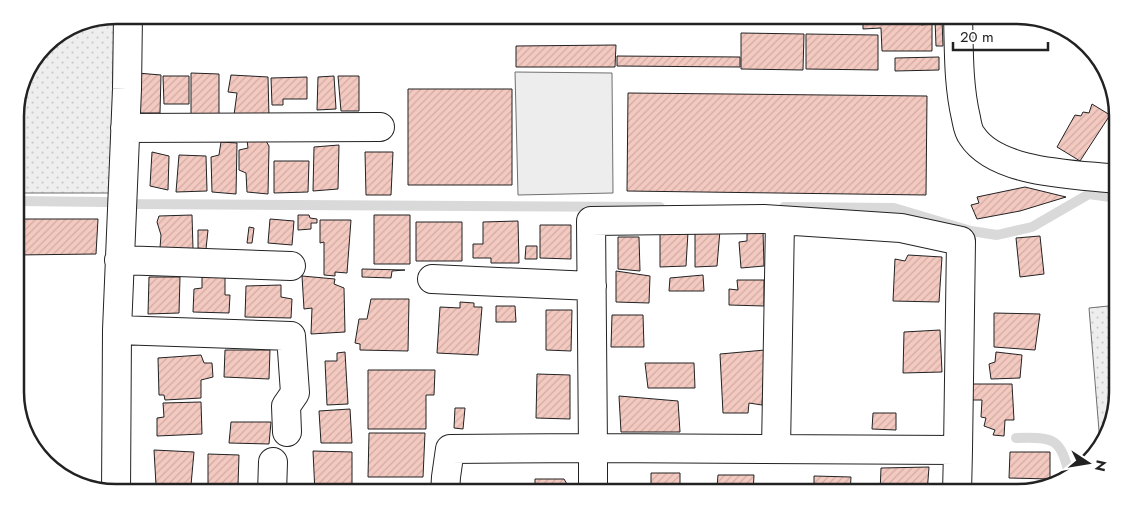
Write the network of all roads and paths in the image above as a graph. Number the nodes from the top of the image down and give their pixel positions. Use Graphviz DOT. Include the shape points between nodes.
graph roads {
  1 [pos="128,24"];
  2 [pos="958,24"];
  3 [pos="125,128"];
  4 [pos="380,128"];
  5 [pos="1109,178"];
  6 [pos="780,221"];
  7 [pos="119,260"];
  8 [pos="291,266"];
  9 [pos="432,279"];
  10 [pos="592,286"];
  11 [pos="118,330"];
  12 [pos="287,432"];
  13 [pos="593,448"];
  14 [pos="776,449"];
  15 [pos="958,450"];
  16 [pos="273,462"];
  17 [pos="116,484"];
  18 [pos="272,484"];
  19 [pos="446,484"];
  20 [pos="593,484"];
  21 [pos="957,484"];
  1 -- 3 [label="street"];
  2 -- 5 [label="street" via="963,104 971,135 981,146 999,159 1026,168"];
  3 -- 4 [label="street"];
  3 -- 7 [label="street"];
  6 -- 10 [label="street" via="591,221"];
  6 -- 14 [label="street"];
  6 -- 15 [label="street" via="901,228 961,241"];
  7 -- 8 [label="street"];
  7 -- 11 [label="street"];
  9 -- 10 [label="street"];
  10 -- 13 [label="street"];
  11 -- 12 [label="street" via="290,336 295,393 286,406"];
  11 -- 17 [label="street"];
  13 -- 14 [label="street"];
  13 -- 19 [label="street" via="450,449"];
  13 -- 20 [label="street"];
  14 -- 15 [label="street"];
  15 -- 21 [label="street"];
  16 -- 18 [label="street"];
}
